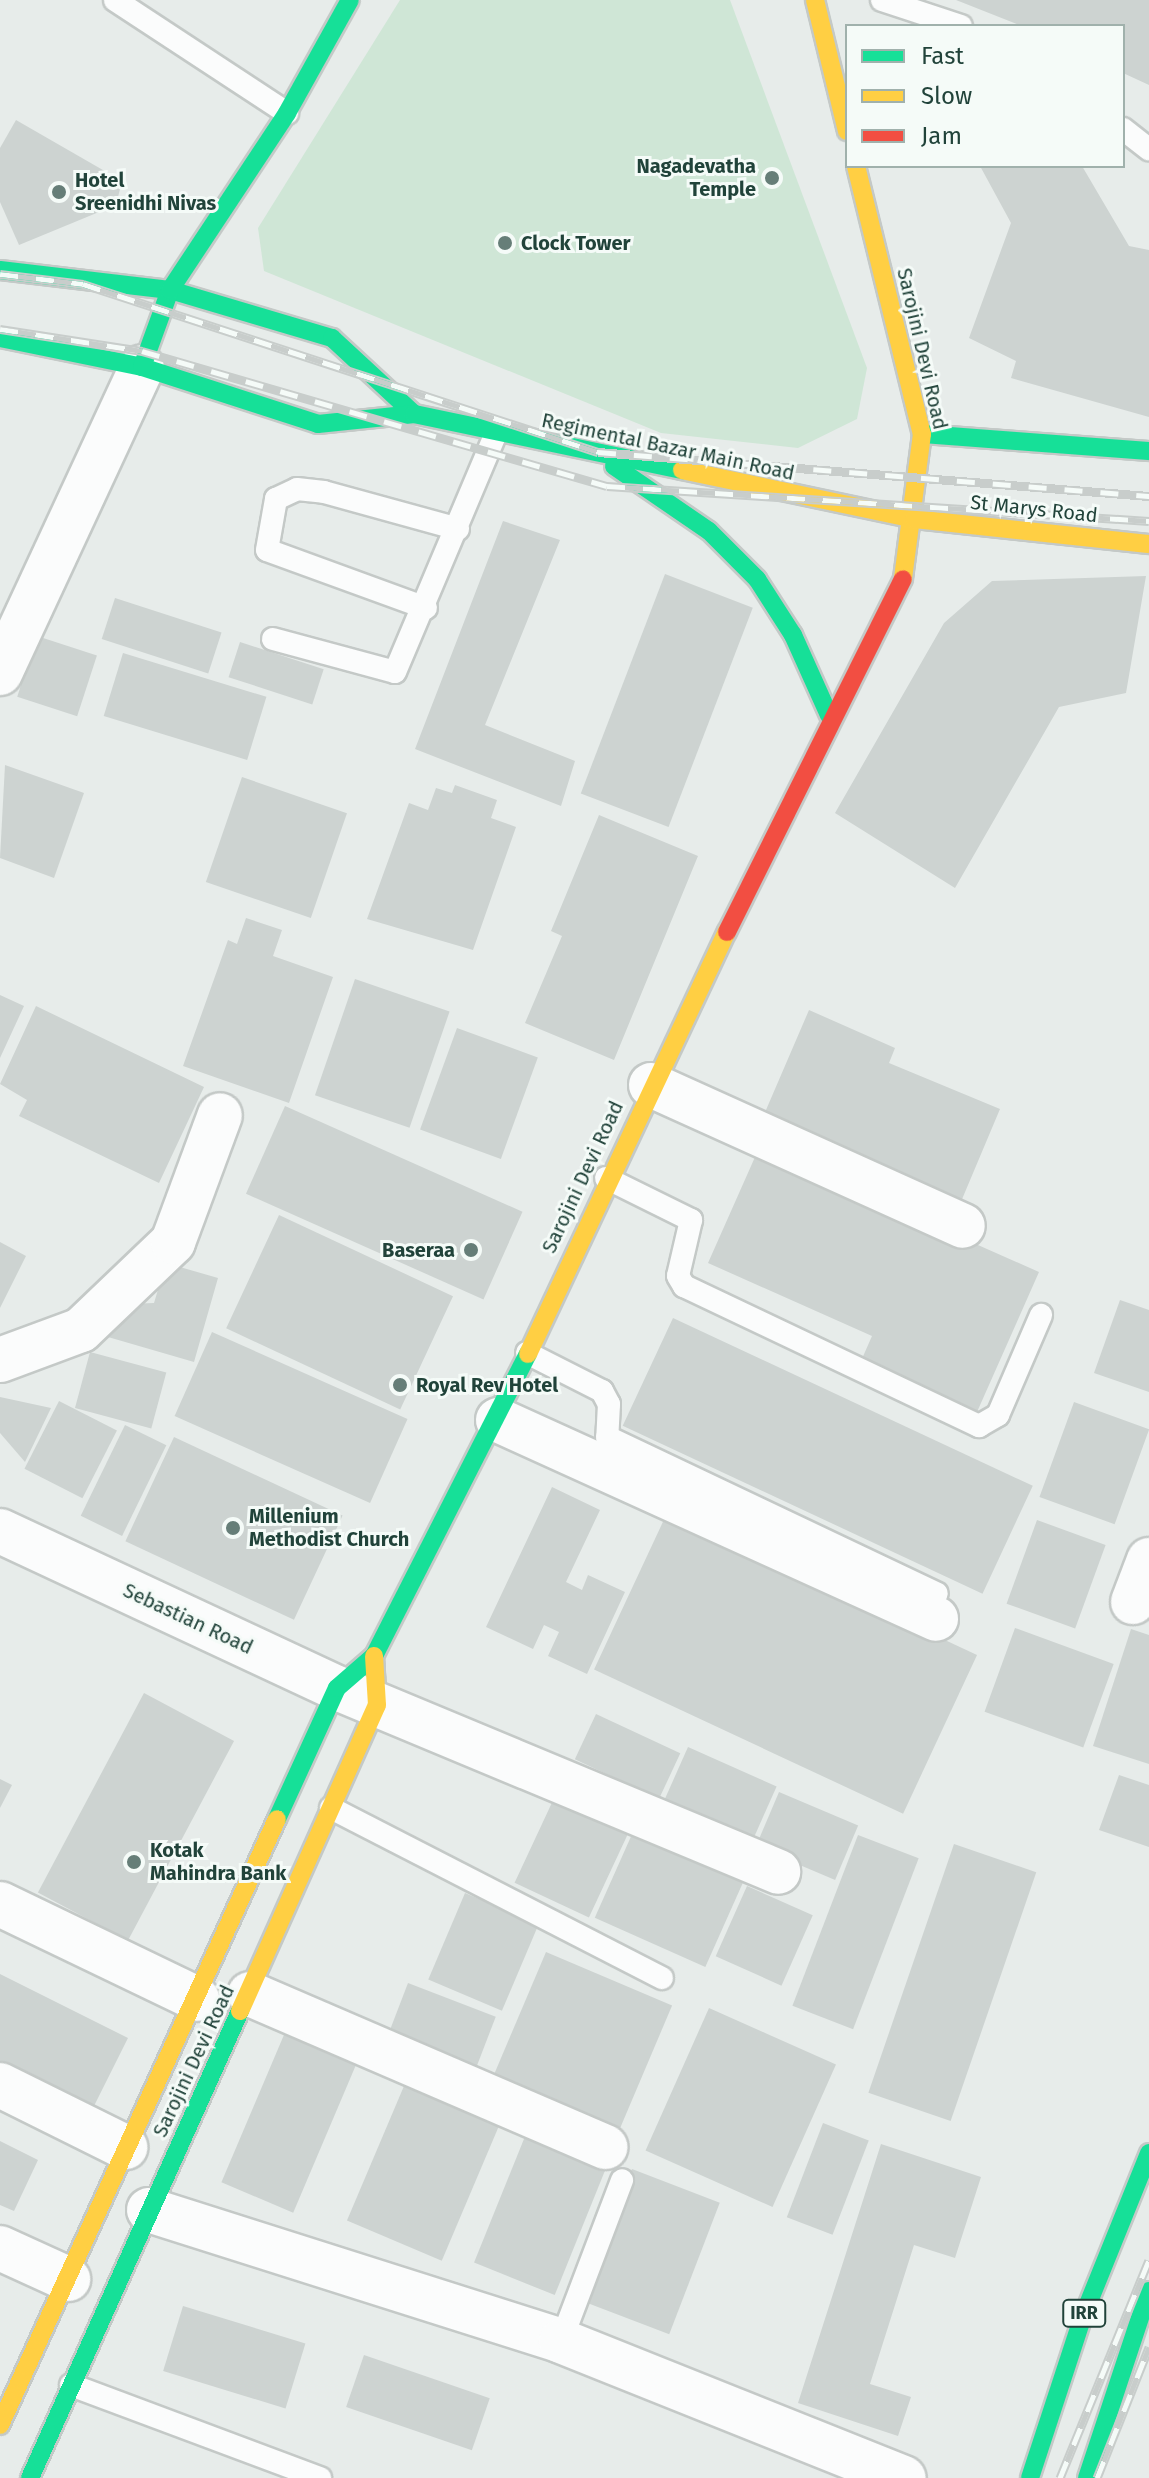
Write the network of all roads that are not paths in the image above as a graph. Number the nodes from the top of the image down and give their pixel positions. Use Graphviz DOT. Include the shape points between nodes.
graph roads {
  1 [pos="115,0"];
  2 [pos="350,0"];
  3 [pos="843,0"];
  4 [pos="882,0"];
  5 [pos="815,1"];
  6 [pos="955,24"];
  7 [pos="287,113"];
  8 [pos="845,123"];
  9 [pos="1125,131"];
  10 [pos="1149,149"];
  11 [pos="856,168"];
  12 [pos="0,270"];
  13 [pos="170,290"];
  14 [pos="0,338"];
  15 [pos="142,367"];
  16 [pos="414,414"];
  17 [pos="496,433"];
  18 [pos="922,434"];
  19 [pos="1149,451"];
  20 [pos="599,456"];
  21 [pos="914,519"];
  22 [pos="458,529"];
  23 [pos="1149,544"];
  24 [pos="426,608"];
  25 [pos="273,639"];
  26 [pos="0,673"];
  27 [pos="829,715"];
  28 [pos="651,1085"];
  29 [pos="220,1115"];
  30 [pos="606,1178"];
  31 [pos="963,1226"];
  32 [pos="1041,1315"];
  33 [pos="527,1353"];
  34 [pos="0,1360"];
  35 [pos="498,1420"];
  36 [pos="0,1531"];
  37 [pos="1149,1560"];
  38 [pos="1133,1602"];
  39 [pos="937,1607"];
  40 [pos="374,1656"];
  41 [pos="337,1688"];
  42 [pos="377,1705"];
  43 [pos="331,1808"];
  44 [pos="778,1872"];
  45 [pos="0,1904"];
  46 [pos="662,1978"];
  47 [pos="250,1994"];
  48 [pos="197,1999"];
  49 [pos="0,2085"];
  50 [pos="125,2147"];
  51 [pos="1149,2153"];
  52 [pos="614,2164"];
  53 [pos="149,2210"];
  54 [pos="0,2248"];
  55 [pos="68,2279"];
  56 [pos="1149,2291"];
  57 [pos="561,2341"];
  58 [pos="71,2385"];
  59 [pos="0,2425"];
  60 [pos="30,2478"];
  61 [pos="320,2478"];
  62 [pos="904,2478"];
  63 [pos="1030,2478"];
  64 [pos="1087,2478"];
  1 -- 7 [label="lane"];
  2 -- 7 [label="main road"];
  3 -- 5 [label="lane"];
  4 -- 6 [label="lane"];
  5 -- 8 [label="main road"];
  7 -- 13 [label="main road"];
  9 -- 10 [label="lane"];
  11 -- 18 [label="main road, Sarojini Devi Road"];
  12 -- 13 [label="main road, Regimental Bazar Main Road"];
  13 -- 15 [label="main road"];
  13 -- 16 [label="main road, Regimental Bazar Main Road" via="332,338"];
  14 -- 15 [label="main road, Regimental Bazar Main Road"];
  15 -- 16 [label="main road, Regimental Bazar Main Road" via="318,424"];
  15 -- 26 [label="street"];
  16 -- 17 [label="main road, Regimental Bazar Main Road"];
  17 -- 20 [label="main road, Regimental Bazar Main Road"];
  17 -- 22 [label="lane"];
  18 -- 19 [label="main road"];
  18 -- 21 [label="main road, Sarojini Devi Road"];
  20 -- 21 [label="main road, Regimental Bazar Main Road"];
  20 -- 27 [label="main road" via="709,531 757,579 793,635"];
  21 -- 23 [label="main road, St Marys Road"];
  21 -- 27 [label="main road, Sarojini Devi Road" via="905,574 872,647"];
  22 -- 24 [label="lane"];
  22 -- 24 [label="lane" via="324,492 297,489 276,499 267,550"];
  24 -- 25 [label="lane" via="395,672"];
  27 -- 28 [label="main road, Sarojini Devi Road"];
  28 -- 30 [label="main road, Sarojini Devi Road"];
  28 -- 31 [label="street"];
  29 -- 34 [label="street" via="173,1242 81,1330"];
  30 -- 32 [label="lane" via="686,1215 678,1276 684,1286 979,1426 998,1415"];
  30 -- 33 [label="main road, Sarojini Devi Road"];
  33 -- 35 [label="main road, Sarojini Devi Road"];
  33 -- 39 [label="lane" via="602,1391 609,1404 607,1437"];
  35 -- 39 [label="street"];
  35 -- 40 [label="main road, Sarojini Devi Road"];
  36 -- 41 [label="street, Sebastian Road"];
  37 -- 38 [label="street"];
  40 -- 41 [label="main road, Sarojini Devi Road"];
  40 -- 42 [label="main road, Sarojini Devi Road"];
  41 -- 42 [label="street, Sebastian Road"];
  41 -- 48 [label="main road, Sarojini Devi Road"];
  42 -- 43 [label="main road, Sarojini Devi Road"];
  42 -- 44 [label="street, Sebastian Road"];
  43 -- 46 [label="lane"];
  43 -- 47 [label="main road, Sarojini Devi Road"];
  45 -- 48 [label="street"];
  47 -- 52 [label="street"];
  47 -- 53 [label="main road, Sarojini Devi Road"];
  48 -- 50 [label="main road, Sarojini Devi Road"];
  49 -- 50 [label="street"];
  50 -- 55 [label="main road, Sarojini Devi Road"];
  51 -- 63 [label="main road, IRR" via="1082,2319"];
  52 -- 57 [label="lane"];
  53 -- 57 [label="street"];
  53 -- 58 [label="main road, Sarojini Devi Road"];
  54 -- 55 [label="street"];
  55 -- 59 [label="main road, Sarojini Devi Road"];
  56 -- 64 [label="main road, IRR"];
  57 -- 62 [label="street"];
  58 -- 60 [label="main road, Sarojini Devi Road"];
  58 -- 61 [label="lane"];
}
